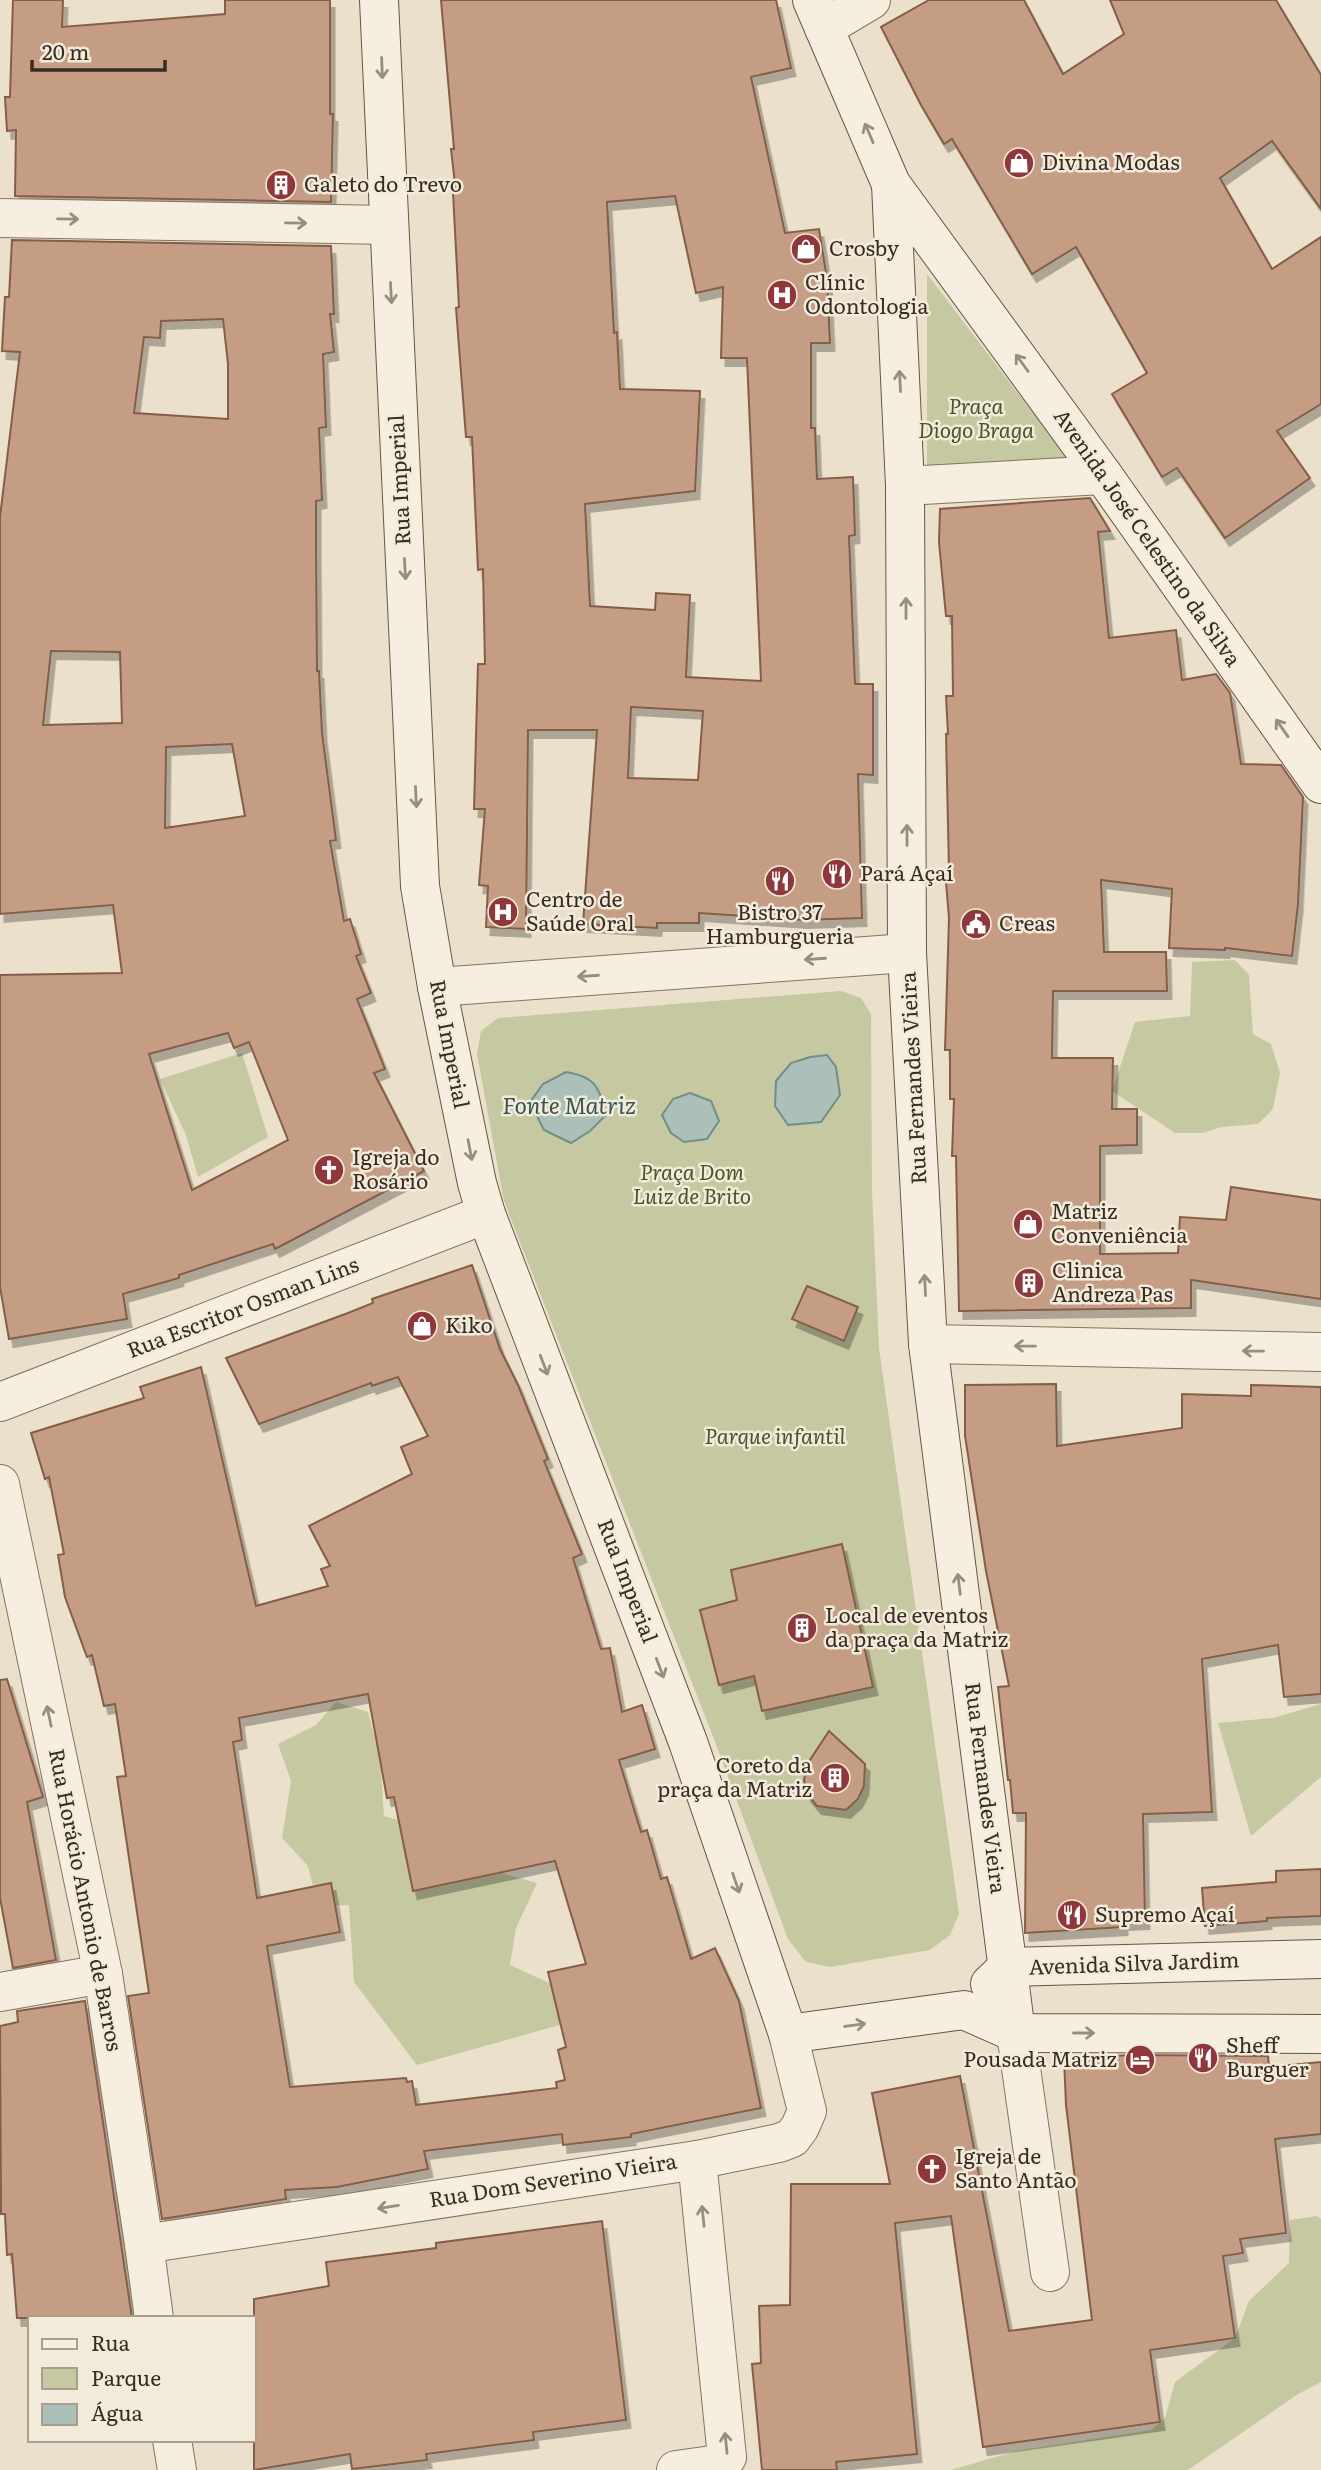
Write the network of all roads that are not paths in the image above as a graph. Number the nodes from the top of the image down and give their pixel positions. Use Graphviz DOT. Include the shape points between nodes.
graph roads {
  1 [pos="379,0"];
  2 [pos="871,0"];
  3 [pos="818,14"];
  4 [pos="891,184"];
  5 [pos="0,218"];
  6 [pos="388,225"];
  7 [pos="1103,475"];
  8 [pos="905,486"];
  9 [pos="1321,783"];
  10 [pos="907,953"];
  11 [pos="437,987"];
  12 [pos="486,1213"];
  13 [pos="928,1344"];
  14 [pos="1321,1352"];
  15 [pos="0,1402"];
  16 [pos="0,1484"];
  17 [pos="1321,1959"];
  18 [pos="1008,1968"];
  19 [pos="103,1974"];
  20 [pos="0,1992"];
  21 [pos="964,2010"];
  22 [pos="1016,2033"];
  23 [pos="788,2034"];
  24 [pos="1321,2034"];
  25 [pos="697,2160"];
  26 [pos="144,2244"];
  27 [pos="1050,2272"];
  28 [pos="155,2316"];
  29 [pos="172,2442"];
  30 [pos="177,2470"];
  31 [pos="676,2470"];
  1 -- 6 [label="main road, Rua Imperial, one-way"];
  2 -- 3 [label="main road"];
  4 -- 3 [label="main road, Avenida José Celestino da Silva, one-way"];
  7 -- 4 [label="main road, Avenida José Celestino da Silva, one-way"];
  8 -- 4 [label="main road, Rua Fernandes Vieira, one-way"];
  5 -- 6 [label="main road, one-way"];
  6 -- 11 [label="main road, Rua Imperial, one-way" via="420,886"];
  7 -- 8 [label="main road"];
  9 -- 7 [label="main road, Avenida José Celestino da Silva, one-way"];
  10 -- 8 [label="main road, Rua Fernandes Vieira, one-way"];
  10 -- 11 [label="main road, one-way"];
  13 -- 10 [label="main road, Rua Fernandes Vieira, one-way"];
  11 -- 12 [label="main road, Rua Imperial, one-way"];
  12 -- 15 [label="main road, Rua Escritor Osman Lins"];
  12 -- 23 [label="main road, Rua Imperial, one-way" via="688,1742"];
  14 -- 13 [label="main road, one-way"];
  18 -- 13 [label="main road, Rua Fernandes Vieira, one-way"];
  19 -- 16 [label="main road, Rua Horácio Antonio de Barros, one-way"];
  17 -- 18 [label="main road, Avenida Silva Jardim"];
  18 -- 21 [label="main road, Avenida Silva Jardim"];
  18 -- 22 [label="main road, Rua Fernandes Vieira"];
  19 -- 20 [label="main road"];
  19 -- 26 [label="main road, Rua Horácio Antonio de Barros"];
  21 -- 22 [label="main road"];
  23 -- 21 [label="main road, one-way"];
  22 -- 24 [label="main road, one-way"];
  22 -- 27 [label="main road"];
  23 -- 25 [label="main road, Rua Imperial" via="807,2111 800,2127 792,2138 779,2143"];
  25 -- 26 [label="main road, Rua Dom Severino Vieira, one-way"];
  31 -- 25 [label="main road, Rua Dom Severino Vieira, one-way" via="719,2464 727,2457"];
  26 -- 28 [label="main road, Rua Horácio Antonio de Barros"];
  29 -- 30 [label="main road"];
}
